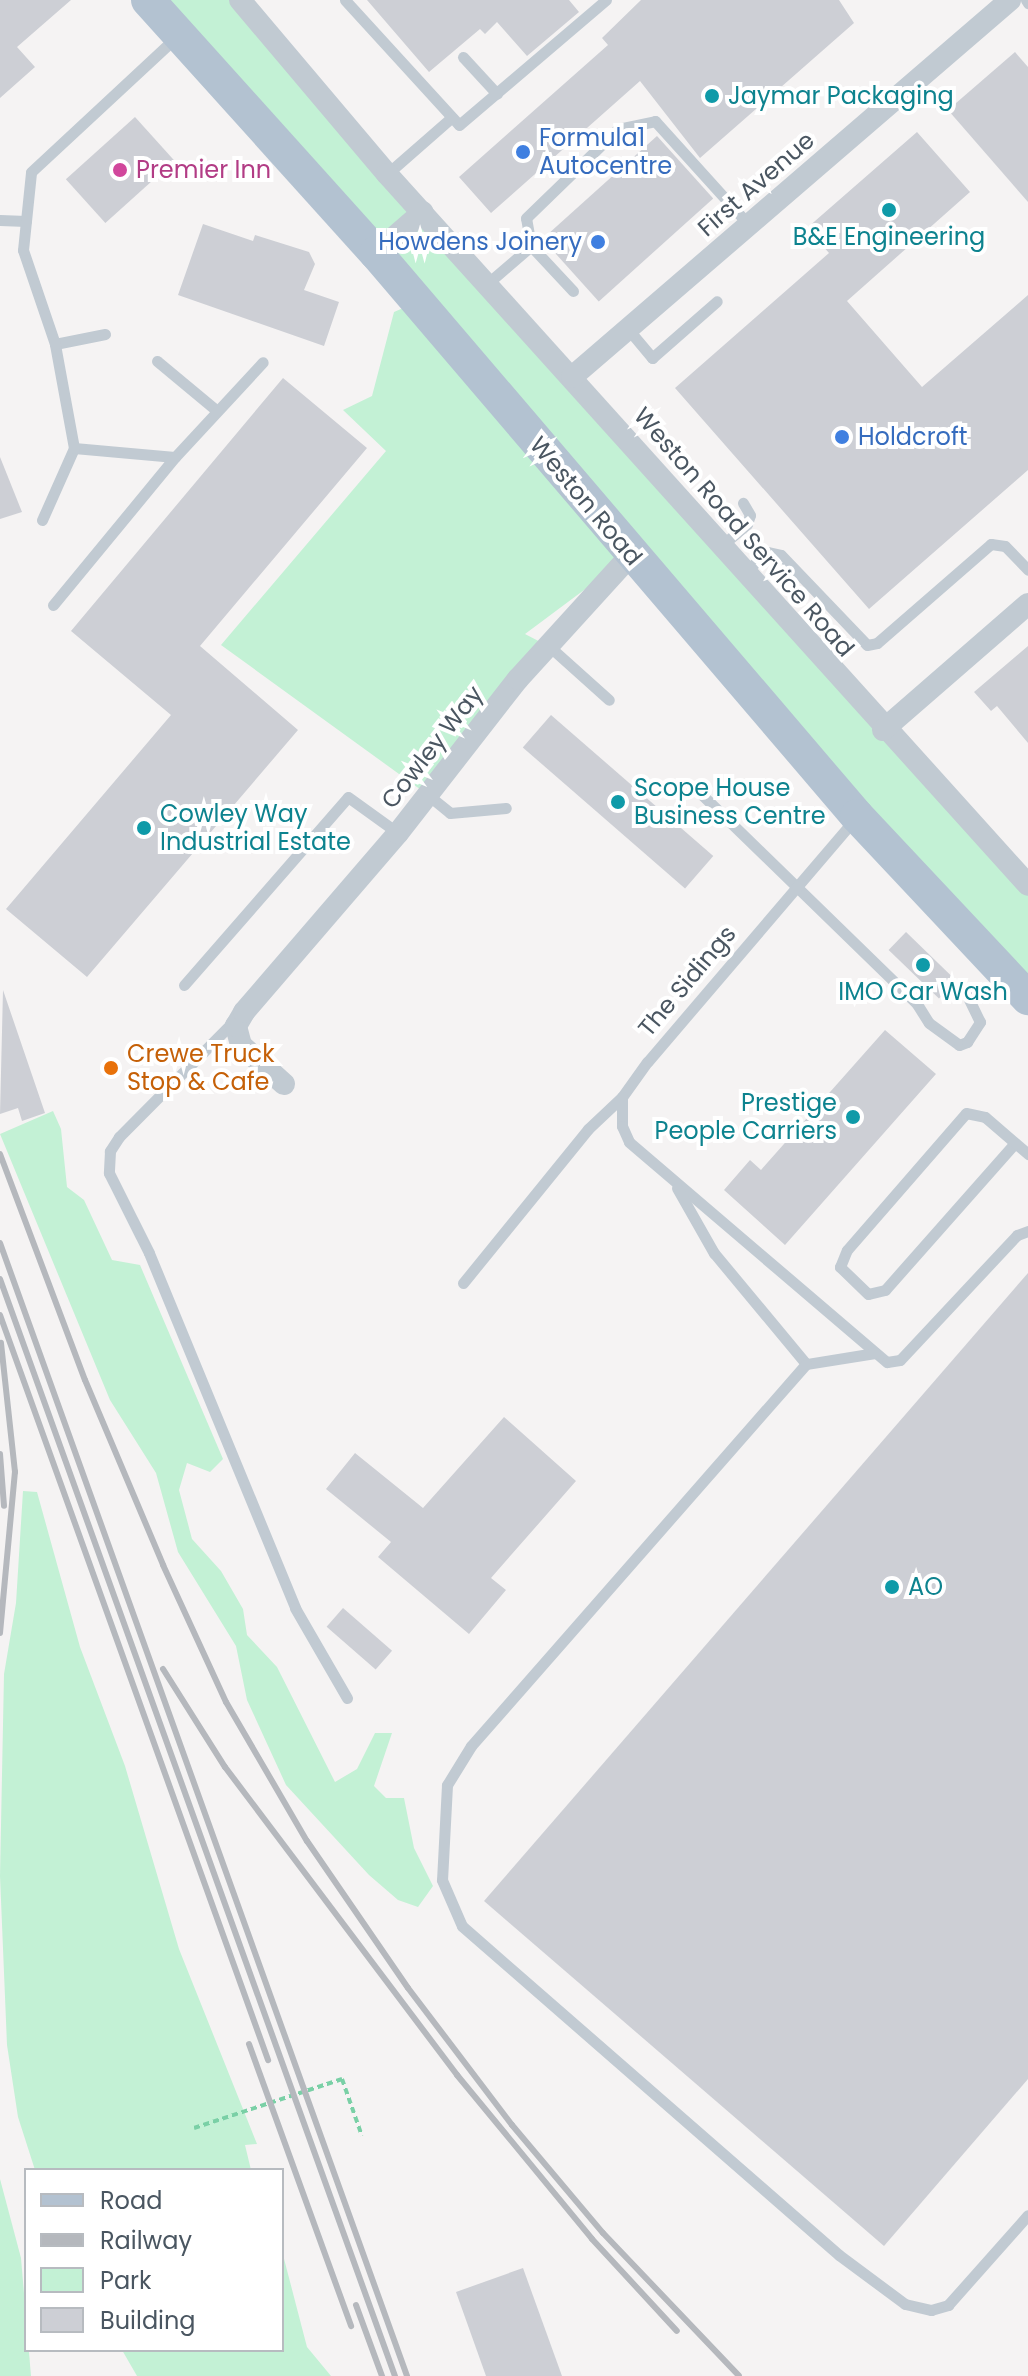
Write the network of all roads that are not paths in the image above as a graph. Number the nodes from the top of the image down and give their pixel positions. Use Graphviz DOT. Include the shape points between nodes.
graph roads {
  1 [pos="148,0"];
  2 [pos="240,0"];
  3 [pos="345,0"];
  4 [pos="606,0"];
  5 [pos="1010,0"];
  6 [pos="179,35"];
  7 [pos="463,57"];
  8 [pos="497,94"];
  9 [pos="452,117"];
  10 [pos="387,174"];
  11 [pos="423,212"];
  12 [pos="0,220"];
  13 [pos="26,221"];
  14 [pos="749,225"];
  15 [pos="531,246"];
  16 [pos="376,253"];
  17 [pos="488,283"];
  18 [pos="573,291"];
  19 [pos="717,301"];
  20 [pos="628,329"];
  21 [pos="105,334"];
  22 [pos="55,344"];
  23 [pos="157,361"];
  24 [pos="263,362"];
  25 [pos="572,377"];
  26 [pos="216,410"];
  27 [pos="74,448"];
  28 [pos="175,457"];
  29 [pos="743,503"];
  30 [pos="42,520"];
  31 [pos="721,546"];
  32 [pos="631,555"];
  33 [pos="1028,570"];
  34 [pos="744,573"];
  35 [pos="1028,604"];
  36 [pos="53,605"];
  37 [pos="550,647"];
  38 [pos="609,700"];
  39 [pos="883,730"];
  40 [pos="694,787"];
  41 [pos="428,795"];
  42 [pos="506,808"];
  43 [pos="857,816"];
  44 [pos="398,833"];
  45 [pos="1028,885"];
  46 [pos="798,886"];
  47 [pos="184,985"];
  48 [pos="965,991"];
  49 [pos="1028,998"];
  50 [pos="244,1012"];
  51 [pos="284,1084"];
  52 [pos="622,1097"];
  53 [pos="1015,1143"];
  54 [pos="1028,1154"];
  55 [pos="673,1181"];
  56 [pos="1028,1231"];
  57 [pos="463,1283"];
  58 [pos="875,1353"];
  59 [pos="806,1364"];
  60 [pos="347,1698"];
  61 [pos="1028,2215"];
  1 -- 6 [label="main road, Weston Road"];
  2 -- 10 [label="street, Weston Road Service Road"];
  3 -- 9 [label="lane"];
  4 -- 8 [label="lane"];
  5 -- 14 [label="street, First Avenue"];
  6 -- 13 [label="lane" via="31,172"];
  6 -- 16 [label="main road, Weston Road"];
  7 -- 8 [label="lane"];
  8 -- 9 [label="lane" via="459,125"];
  9 -- 10 [label="lane"];
  10 -- 11 [label="street, Weston Road Service Road"];
  11 -- 16 [label="street"];
  11 -- 17 [label="street, Weston Road Service Road"];
  12 -- 13 [label="lane"];
  13 -- 22 [label="lane" via="23,250"];
  14 -- 15 [label="lane" via="655,121 618,129 526,218"];
  14 -- 20 [label="street, First Avenue"];
  15 -- 17 [label="lane"];
  15 -- 18 [label="lane"];
  16 -- 32 [label="main road, Weston Road"];
  17 -- 25 [label="street, Weston Road Service Road"];
  19 -- 20 [label="lane" via="652,358"];
  20 -- 25 [label="street, First Avenue"];
  21 -- 22 [label="lane"];
  22 -- 27 [label="lane"];
  23 -- 26 [label="lane"];
  24 -- 26 [label="lane"];
  25 -- 31 [label="street, Weston Road Service Road"];
  26 -- 28 [label="lane"];
  27 -- 28 [label="lane"];
  27 -- 30 [label="lane"];
  28 -- 36 [label="lane"];
  29 -- 31 [label="lane" via="747,524"];
  31 -- 34 [label="street, Weston Road Service Road"];
  32 -- 37 [label="street, Cowley Way"];
  32 -- 43 [label="main road, Weston Road"];
  33 -- 34 [label="lane" via="1005,546 991,544 877,643 867,645 781,555 767,552"];
  34 -- 39 [label="street, Weston Road Service Road"];
  35 -- 39 [label="street"];
  37 -- 38 [label="lane"];
  37 -- 41 [label="street, Cowley Way" via="518,679"];
  39 -- 45 [label="street, Weston Road Service Road"];
  40 -- 46 [label="lane"];
  41 -- 42 [label="lane" via="450,813"];
  41 -- 44 [label="street, Cowley Way"];
  43 -- 46 [label="lane, The Sidings"];
  43 -- 49 [label="main road, Weston Road"];
  44 -- 47 [label="lane" via="348,797"];
  44 -- 50 [label="street, Cowley Way"];
  46 -- 48 [label="lane" via="929,1023 959,1045 980,1022"];
  46 -- 52 [label="lane, The Sidings"];
  50 -- 51 [label="street" via="236,1026 241,1045"];
  50 -- 60 [label="lane" via="119,1137 110,1151 109,1173 149,1253 295,1608"];
  52 -- 55 [label="lane" via="622,1126 629,1142"];
  52 -- 57 [label="lane, The Sidings" via="588,1129"];
  53 -- 53 [label="lane" via="985,1117 966,1113 847,1250 840,1267 868,1294 885,1290"];
  53 -- 54 [label="lane"];
  55 -- 58 [label="lane"];
  55 -- 59 [label="lane" via="714,1253"];
  56 -- 58 [label="lane" via="1017,1235 900,1360 887,1362"];
  58 -- 59 [label="lane"];
  59 -- 61 [label="lane" via="471,1746 447,1785 442,1880 462,1926 839,2255 905,2304 931,2310 948,2305"];
}
